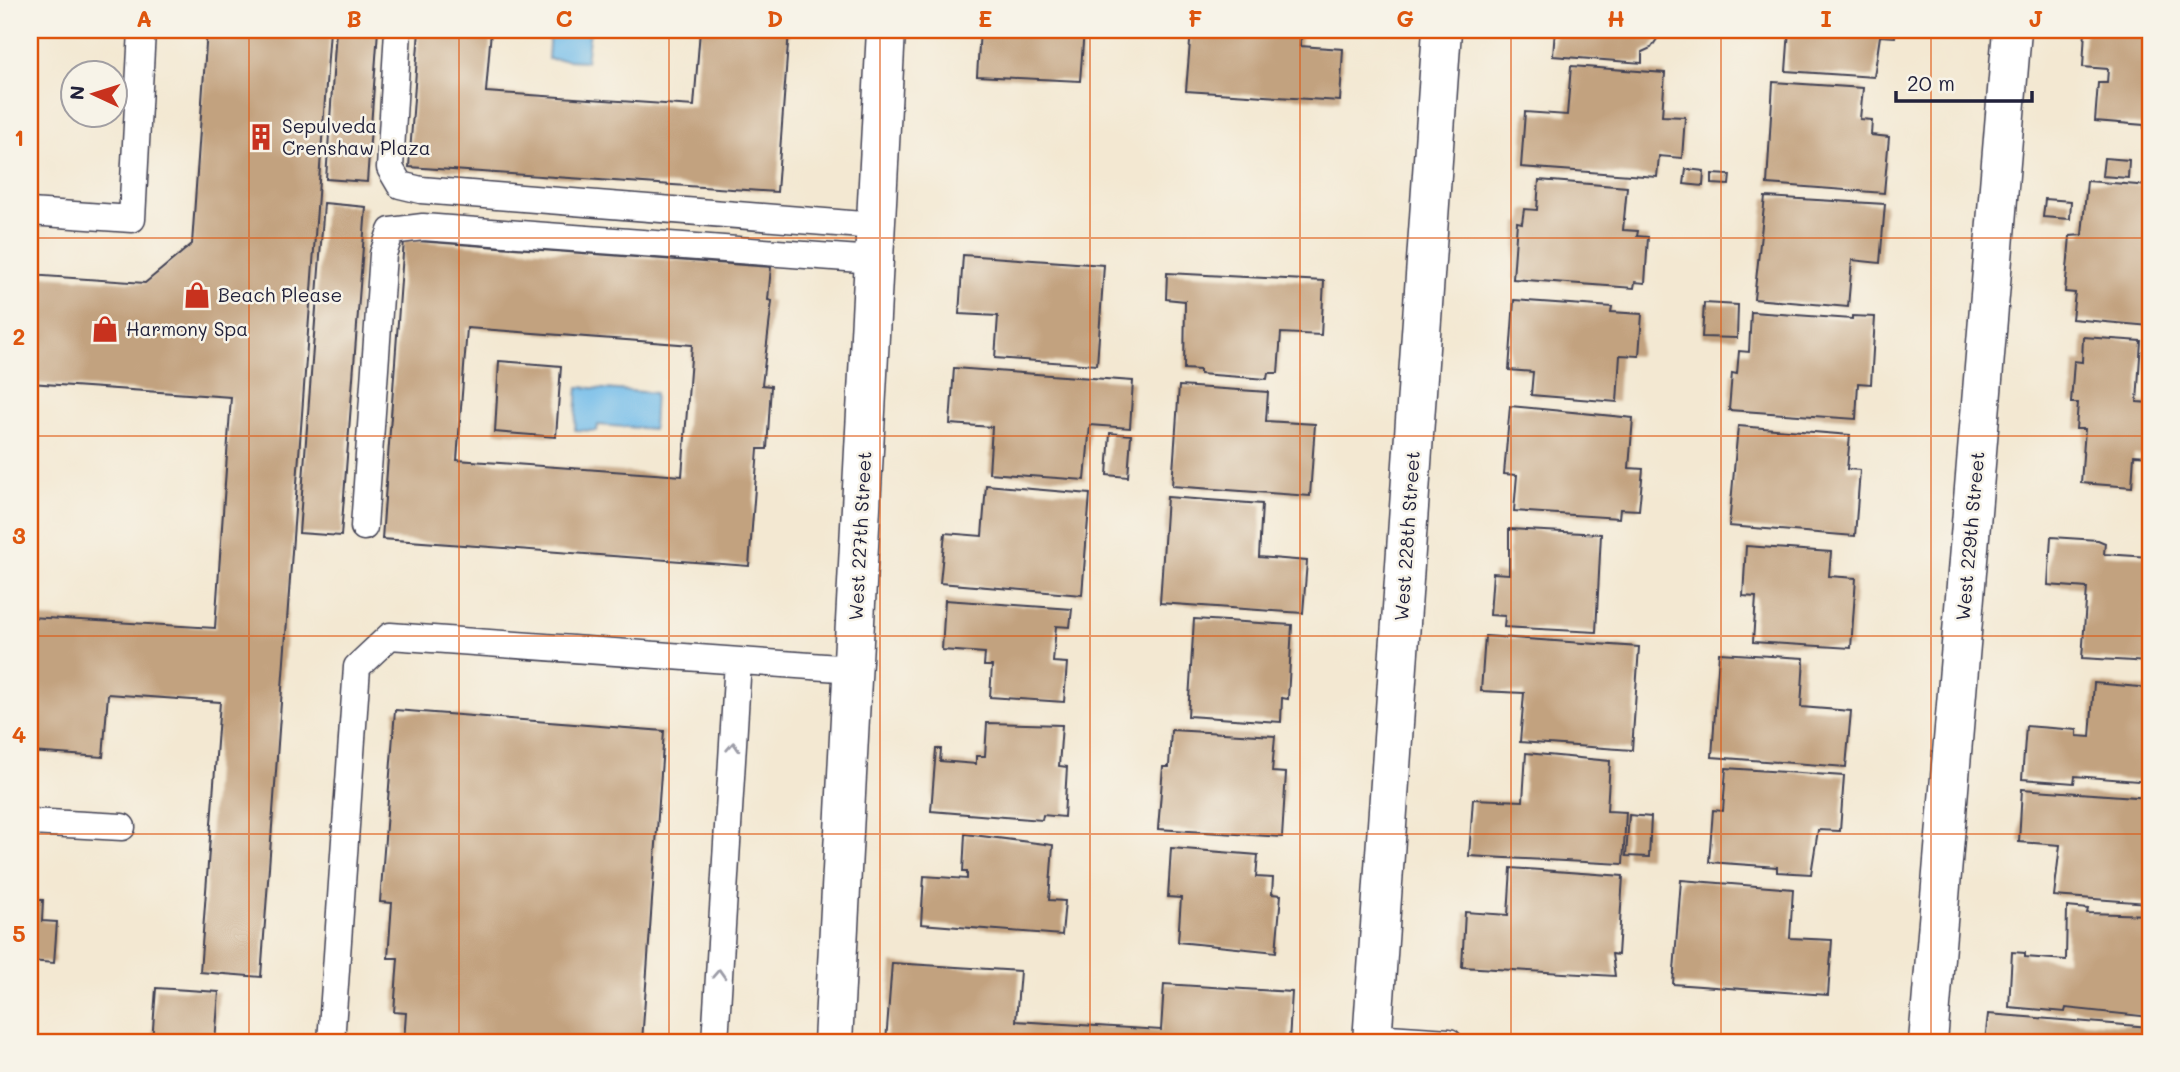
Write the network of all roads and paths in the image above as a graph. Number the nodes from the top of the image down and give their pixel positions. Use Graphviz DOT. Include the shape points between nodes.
graph roads {
  1 [pos="142,30"];
  2 [pos="398,30"];
  3 [pos="886,30"];
  4 [pos="1442,30"];
  5 [pos="2012,30"];
  6 [pos="30,212"];
  7 [pos="875,243"];
  8 [pos="364,527"];
  9 [pos="738,661"];
  10 [pos="853,669"];
  11 [pos="30,822"];
  12 [pos="122,827"];
  13 [pos="1373,1040"];
  14 [pos="331,1042"];
  15 [pos="715,1042"];
  16 [pos="833,1042"];
  17 [pos="1449,1042"];
  18 [pos="1928,1042"];
  1 -- 6 [label="lane" via="132,219"];
  2 -- 7 [label="lane" via="390,168 400,185"];
  3 -- 7 [label="street, West 227th Street"];
  4 -- 13 [label="street, West 228th Street"];
  5 -- 18 [label="street, West 229th Street"];
  7 -- 8 [label="lane" via="423,227 391,231 383,254"];
  7 -- 10 [label="street, West 227th Street"];
  9 -- 10 [label="lane"];
  9 -- 14 [label="lane" via="390,636 357,667"];
  15 -- 9 [label="lane, one-way"];
  10 -- 16 [label="street, West 227th Street"];
  11 -- 12 [label="lane"];
  13 -- 17 [label="lane"];
}
